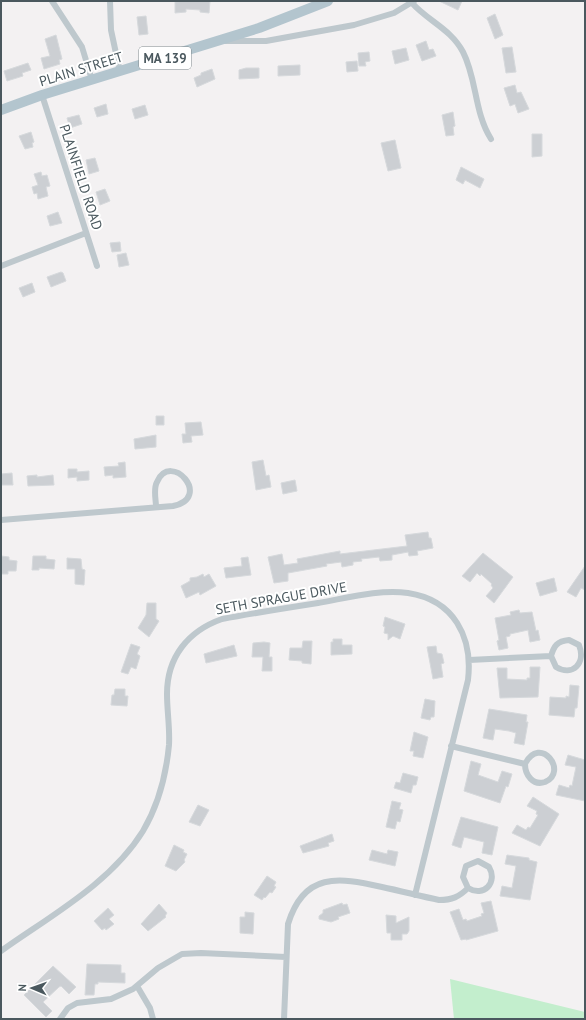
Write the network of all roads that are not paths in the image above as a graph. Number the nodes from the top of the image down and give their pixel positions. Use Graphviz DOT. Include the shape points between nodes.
graph roads {
  1 [pos="52,1"];
  2 [pos="110,1"];
  3 [pos="328,1"];
  4 [pos="413,2"];
  5 [pos="222,41"];
  6 [pos="120,72"];
  7 [pos="92,80"];
  8 [pos="42,95"];
  9 [pos="1,110"];
  10 [pos="491,139"];
  11 [pos="86,233"];
  12 [pos="1,266"];
  13 [pos="97,266"];
  14 [pos="156,507"];
  15 [pos="1,520"];
  16 [pos="551,656"];
  17 [pos="469,660"];
  18 [pos="451,746"];
  19 [pos="525,764"];
  20 [pos="468,888"];
  21 [pos="415,895"];
  22 [pos="1,951"];
  23 [pos="286,957"];
  24 [pos="137,986"];
  25 [pos="60,1019"];
  26 [pos="153,1019"];
  27 [pos="284,1019"];
  1 -- 7 [label="street" via="82,47"];
  2 -- 6 [label="street" via="111,30"];
  3 -- 5 [label="main road, PLAIN STREET / MA 139"];
  4 -- 5 [label="street" via="394,13 354,25 266,41"];
  4 -- 10 [label="street" via="419,11 446,30 459,45 469,67 482,123"];
  5 -- 6 [label="main road, PLAIN STREET / MA 139"];
  6 -- 7 [label="main road, PLAIN STREET / MA 139"];
  7 -- 8 [label="main road, PLAIN STREET / MA 139"];
  8 -- 9 [label="main road, PLAIN STREET / MA 139"];
  8 -- 11 [label="street, PLAINFIELD ROAD"];
  11 -- 12 [label="street"];
  11 -- 13 [label="street, PLAINFIELD ROAD"];
  14 -- 14 [label="street" via="155,488 159,478 167,472 181,474 189,484 186,499 178,505"];
  14 -- 15 [label="street"];
  16 -- 16 [label="street" via="556,667 568,671 575,669 582,656 579,645 569,640 558,642"];
  16 -- 17 [label="street"];
  17 -- 18 [label="street, SETH SPRAGUE DRIVE" via="468,680"];
  17 -- 22 [label="street, SETH SPRAGUE DRIVE" via="465,638 451,615 429,599 407,593 375,593 222,619 207,624 185,642 171,668 168,689 169,743 164,778 152,814 142,831 124,857 99,880"];
  18 -- 19 [label="street"];
  18 -- 21 [label="street, SETH SPRAGUE DRIVE"];
  19 -- 19 [label="street" via="529,778 537,782 544,782 551,777 554,768 552,760 540,753 533,755"];
  20 -- 20 [label="street" via="480,892 490,886 493,878 489,866 478,861 466,866 463,877"];
  20 -- 21 [label="street" via="456,898 448,900"];
  21 -- 23 [label="street" via="354,880 340,879 319,883 299,899 292,912 288,924"];
  23 -- 24 [label="street" via="182,954 158,968"];
  23 -- 27 [label="street"];
  24 -- 25 [label="street" via="111,999 77,1003 68,1008"];
  24 -- 26 [label="street" via="150,1008"];
}
